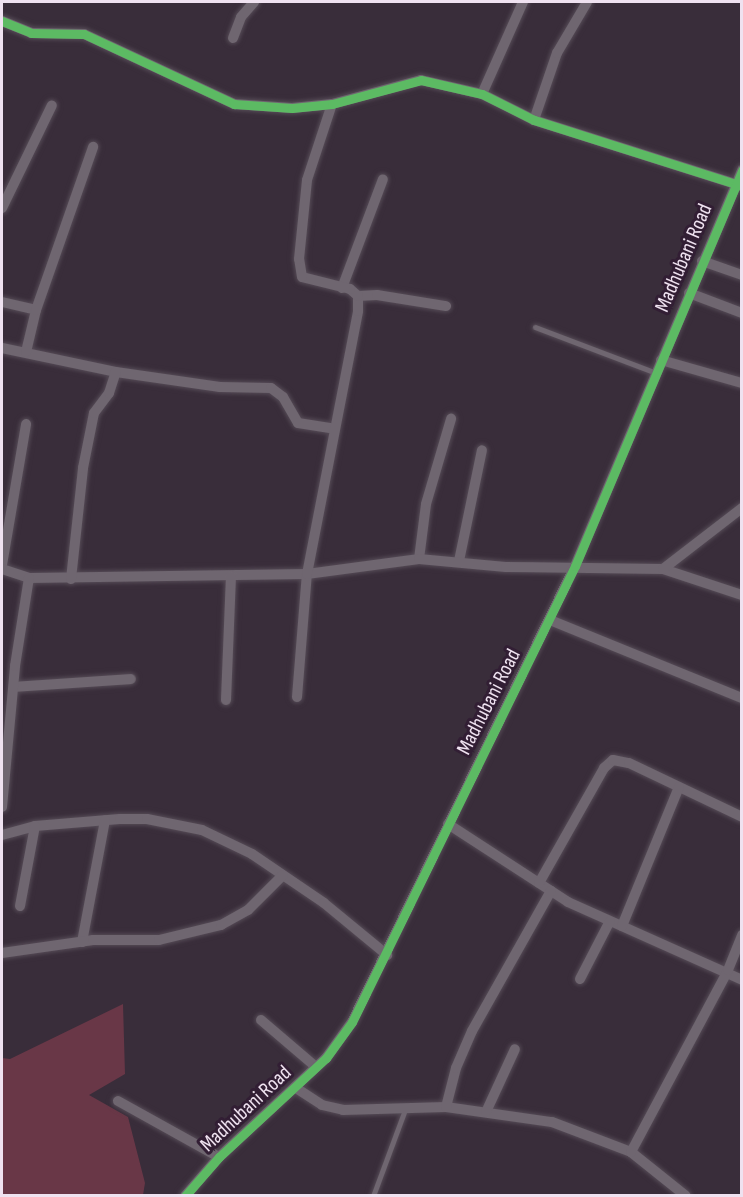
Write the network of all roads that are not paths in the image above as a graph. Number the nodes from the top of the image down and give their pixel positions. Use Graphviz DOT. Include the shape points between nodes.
graph roads {
  1 [pos="255,2"];
  2 [pos="523,2"];
  3 [pos="587,2"];
  4 [pos="2,21"];
  5 [pos="233,38"];
  6 [pos="482,94"];
  7 [pos="332,104"];
  8 [pos="52,105"];
  9 [pos="534,120"];
  10 [pos="93,147"];
  11 [pos="741,170"];
  12 [pos="383,179"];
  13 [pos="739,185"];
  14 [pos="3,200"];
  15 [pos="702,261"];
  16 [pos="741,275"];
  17 [pos="342,288"];
  18 [pos="689,293"];
  19 [pos="358,296"];
  20 [pos="2,302"];
  21 [pos="446,306"];
  22 [pos="36,310"];
  23 [pos="741,314"];
  24 [pos="535,327"];
  25 [pos="2,348"];
  26 [pos="26,352"];
  27 [pos="661,360"];
  28 [pos="116,372"];
  29 [pos="656,373"];
  30 [pos="741,382"];
  31 [pos="451,419"];
  32 [pos="26,424"];
  33 [pos="335,429"];
  34 [pos="482,450"];
  35 [pos="741,508"];
  36 [pos="419,559"];
  37 [pos="459,561"];
  38 [pos="2,564"];
  39 [pos="575,566"];
  40 [pos="2,569"];
  41 [pos="663,569"];
  42 [pos="307,574"];
  43 [pos="231,576"];
  44 [pos="29,578"];
  45 [pos="70,579"];
  46 [pos="741,595"];
  47 [pos="550,620"];
  48 [pos="131,679"];
  49 [pos="14,687"];
  50 [pos="297,698"];
  51 [pos="741,698"];
  52 [pos="226,700"];
  53 [pos="679,788"];
  54 [pos="2,807"];
  55 [pos="741,817"];
  56 [pos="105,820"];
  57 [pos="448,824"];
  58 [pos="35,826"];
  59 [pos="2,835"];
  60 [pos="283,875"];
  61 [pos="539,883"];
  62 [pos="551,891"];
  63 [pos="20,906"];
  64 [pos="610,921"];
  65 [pos="622,926"];
  66 [pos="741,935"];
  67 [pos="82,942"];
  68 [pos="2,953"];
  69 [pos="387,955"];
  70 [pos="726,974"];
  71 [pos="580,980"];
  72 [pos="741,980"];
  73 [pos="261,1020"];
  74 [pos="514,1049"];
  75 [pos="316,1067"];
  76 [pos="296,1088"];
  77 [pos="118,1101"];
  78 [pos="406,1107"];
  79 [pos="446,1107"];
  80 [pos="486,1112"];
  81 [pos="631,1152"];
  82 [pos="219,1157"];
  83 [pos="185,1196"];
  84 [pos="373,1196"];
  85 [pos="686,1196"];
  1 -- 5 [label="street" via="241,17"];
  2 -- 6 [label="street"];
  3 -- 9 [label="street" via="557,53"];
  4 -- 7 [label="street" via="31,33 84,34 234,105 292,108"];
  6 -- 7 [label="street" via="421,80"];
  6 -- 9 [label="street"];
  7 -- 17 [label="street" via="307,180 299,259 302,277"];
  8 -- 14 [label="street"];
  9 -- 13 [label="street"];
  10 -- 22 [label="street"];
  11 -- 13 [label="street, Madhubani Road"];
  12 -- 17 [label="street"];
  13 -- 15 [label="street, Madhubani Road"];
  15 -- 16 [label="street"];
  15 -- 18 [label="street, Madhubani Road"];
  17 -- 19 [label="street"];
  18 -- 23 [label="street"];
  18 -- 27 [label="street, Madhubani Road"];
  19 -- 21 [label="street" via="377,295"];
  19 -- 33 [label="street"];
  20 -- 22 [label="street"];
  22 -- 26 [label="street"];
  24 -- 29 [label="lane"];
  25 -- 26 [label="street"];
  26 -- 28 [label="street"];
  27 -- 29 [label="street, Madhubani Road"];
  27 -- 30 [label="street"];
  28 -- 33 [label="street" via="220,387 271,388 283,397 298,423"];
  28 -- 45 [label="street" via="109,393 94,413 83,468"];
  29 -- 39 [label="street, Madhubani Road"];
  31 -- 36 [label="street" via="426,504"];
  32 -- 38 [label="street"];
  33 -- 42 [label="street"];
  34 -- 37 [label="street"];
  35 -- 41 [label="street"];
  36 -- 37 [label="street"];
  36 -- 42 [label="street"];
  37 -- 39 [label="street" via="506,567"];
  39 -- 41 [label="street"];
  39 -- 47 [label="street, Madhubani Road"];
  40 -- 44 [label="street"];
  41 -- 46 [label="street"];
  42 -- 43 [label="street"];
  42 -- 50 [label="street"];
  43 -- 45 [label="street"];
  43 -- 52 [label="street"];
  44 -- 45 [label="street"];
  44 -- 49 [label="street"];
  47 -- 51 [label="street"];
  47 -- 57 [label="street, Madhubani Road"];
  48 -- 49 [label="street"];
  49 -- 54 [label="street"];
  53 -- 55 [label="street"];
  53 -- 61 [label="street" via="620,760 608,763"];
  53 -- 65 [label="street"];
  56 -- 58 [label="street"];
  56 -- 60 [label="street" via="147,819 202,830 252,854"];
  56 -- 67 [label="street"];
  57 -- 61 [label="street"];
  57 -- 69 [label="street, Madhubani Road"];
  58 -- 59 [label="street"];
  58 -- 63 [label="street"];
  60 -- 67 [label="street" via="248,910 221,925 159,940"];
  60 -- 69 [label="street"];
  61 -- 62 [label="street"];
  62 -- 64 [label="street"];
  62 -- 79 [label="street" via="472,1031 456,1068"];
  64 -- 65 [label="street"];
  64 -- 71 [label="street"];
  65 -- 70 [label="street"];
  66 -- 70 [label="street"];
  67 -- 68 [label="street"];
  69 -- 75 [label="street, Madhubani Road" via="352,1022"];
  70 -- 72 [label="street"];
  70 -- 81 [label="street"];
  73 -- 75 [label="street"];
  74 -- 80 [label="street"];
  75 -- 76 [label="street, Madhubani Road"];
  76 -- 78 [label="street" via="331,1108"];
  76 -- 82 [label="street, Madhubani Road"];
  77 -- 82 [label="street"];
  78 -- 79 [label="street"];
  78 -- 84 [label="lane"];
  79 -- 80 [label="street"];
  80 -- 81 [label="street" via="552,1122"];
  81 -- 85 [label="street"];
  82 -- 83 [label="street, Madhubani Road"];
}
